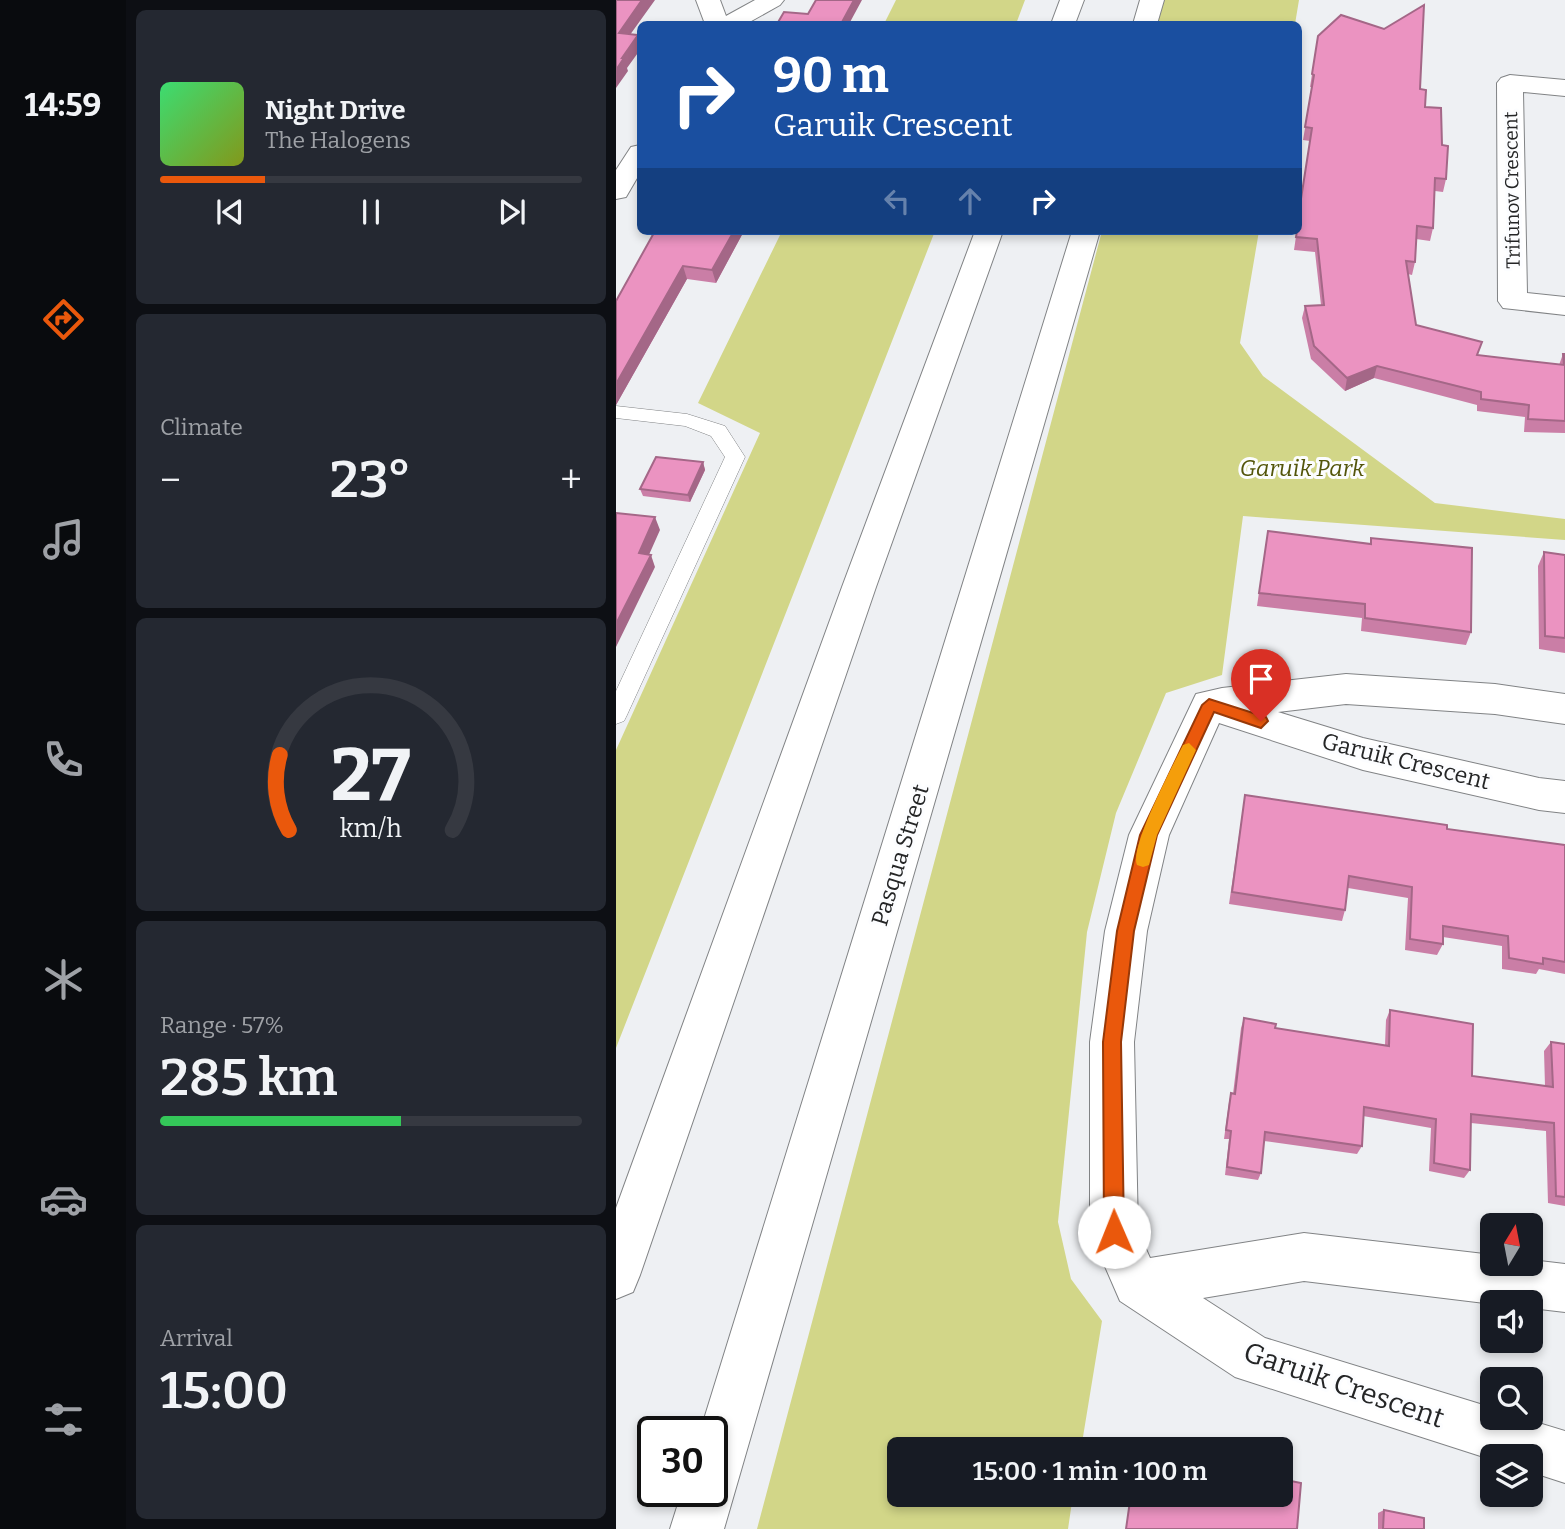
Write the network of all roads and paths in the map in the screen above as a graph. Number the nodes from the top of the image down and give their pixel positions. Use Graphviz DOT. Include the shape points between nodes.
graph roads {
  1 [pos="708,0"];
  2 [pos="772,0"];
  3 [pos="1072,0"];
  4 [pos="1152,0"];
  5 [pos="716,21"];
  6 [pos="735,21"];
  7 [pos="1064,21"];
  8 [pos="1146,21"];
  9 [pos="1565,88"];
  10 [pos="637,158"];
  11 [pos="616,191"];
  12 [pos="988,235"];
  13 [pos="1085,235"];
  14 [pos="1565,306"];
  15 [pos="616,412"];
  16 [pos="1209,705"];
  17 [pos="1565,709"];
  18 [pos="616,715"];
  19 [pos="1565,797"];
  20 [pos="616,1275"];
  21 [pos="1137,1284"];
  22 [pos="1565,1288"];
  23 [pos="728,1425"];
  24 [pos="1565,1457"];
  25 [pos="703,1507"];
  26 [pos="697,1529"];
  1 -- 5 [label="main road"];
  2 -- 6 [label="main road"];
  3 -- 7 [label="main road"];
  4 -- 8 [label="main road"];
  9 -- 14 [label="main road, Trifunov Crescent" via="1510,83 1513,301"];
  10 -- 11 [label="main road"];
  12 -- 20 [label="main road"];
  13 -- 23 [label="main road, Pasqua Street"];
  15 -- 18 [label="lane" via="687,420 718,431 735,457"];
  16 -- 17 [label="main road" via="1346,689 1495,699"];
  16 -- 19 [label="main road, Garuik Crescent" via="1363,754"];
  16 -- 21 [label="main road" via="1149,835 1124,943 1112,1042 1114,1232"];
  21 -- 22 [label="main road" via="1304,1257"];
  21 -- 24 [label="main road, Garuik Crescent" via="1253,1359"];
  25 -- 26 [label="main road"];
}
